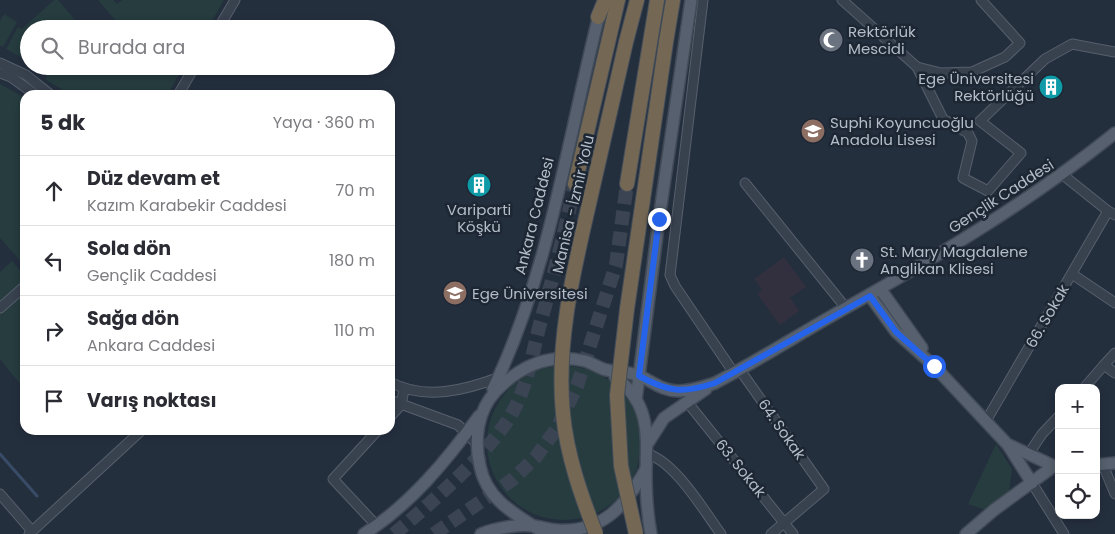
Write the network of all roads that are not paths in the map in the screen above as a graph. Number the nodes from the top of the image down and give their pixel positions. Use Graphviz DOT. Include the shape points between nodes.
graph roads {
  1 [pos="235,0"];
  2 [pos="603,0"];
  3 [pos="618,0"];
  4 [pos="637,0"];
  5 [pos="657,0"];
  6 [pos="673,0"];
  7 [pos="690,0"];
  8 [pos="703,0"];
  9 [pos="842,0"];
  10 [pos="981,0"];
  11 [pos="598,17"];
  12 [pos="223,20"];
  13 [pos="1115,52"];
  14 [pos="0,63"];
  15 [pos="917,67"];
  16 [pos="20,72"];
  17 [pos="0,73"];
  18 [pos="26,75"];
  19 [pos="190,75"];
  20 [pos="29,90"];
  21 [pos="46,90"];
  22 [pos="181,90"];
  23 [pos="1115,133"];
  24 [pos="1063,175"];
  25 [pos="746,183"];
  26 [pos="575,184"];
  27 [pos="627,184"];
  28 [pos="1111,213"];
  29 [pos="1072,274"];
  30 [pos="20,290"];
  31 [pos="881,290"];
  32 [pos="870,296"];
  33 [pos="1115,303"];
  34 [pos="0,308"];
  35 [pos="846,308"];
  36 [pos="1115,353"];
  37 [pos="1104,365"];
  38 [pos="934,366"];
  39 [pos="525,367"];
  40 [pos="606,369"];
  41 [pos="737,371"];
  42 [pos="1115,373"];
  43 [pos="639,376"];
  44 [pos="498,378"];
  45 [pos="715,383"];
  46 [pos="1087,384"];
  47 [pos="395,385"];
  48 [pos="404,390"];
  49 [pos="636,400"];
  50 [pos="395,402"];
  51 [pos="688,402"];
  52 [pos="401,405"];
  53 [pos="482,411"];
  54 [pos="395,412"];
  55 [pos="1055,420"];
  56 [pos="986,421"];
  57 [pos="466,433"];
  58 [pos="137,435"];
  59 [pos="373,435"];
  60 [pos="476,444"];
  61 [pos="1007,444"];
  62 [pos="648,449"];
  63 [pos="1028,455"];
  64 [pos="1105,464"];
  65 [pos="1055,466"];
  66 [pos="1055,467"];
  67 [pos="646,469"];
  68 [pos="1032,483"];
  69 [pos="0,494"];
  70 [pos="1115,494"];
  71 [pos="784,523"];
  72 [pos="376,525"];
  73 [pos="533,525"];
  74 [pos="34,532"];
  75 [pos="364,534"];
  76 [pos="481,534"];
  77 [pos="546,534"];
  78 [pos="596,534"];
  79 [pos="636,534"];
  80 [pos="651,534"];
  81 [pos="721,534"];
  82 [pos="771,534"];
  83 [pos="793,534"];
  84 [pos="966,534"];
  85 [pos="1064,534"];
  1 -- 12 [label="street"];
  2 -- 11 [label="highway"];
  3 -- 26 [label="highway"];
  4 -- 78 [label="highway, Manisa - İzmir Yolu, bridge" via="575,265 563,342 563,414 569,450"];
  5 -- 27 [label="highway"];
  6 -- 79 [label="highway, bridge" via="617,395 621,466"];
  7 -- 43 [label="main road"];
  8 -- 41 [label="street, 64. Sokak" via="670,275"];
  9 -- 15 [label="street"];
  10 -- 15 [label="street" via="1020,43 1005,57 972,72 942,73"];
  11 -- 44 [label="main road, Ankara Caddesi" via="531,297"];
  13 -- 15 [label="street" via="1072,44 1045,59 980,121 1021,153 988,191 963,178 972,141 968,133 943,119"];
  14 -- 16 [label="street"];
  17 -- 20 [label="street"];
  18 -- 21 [label="street"];
  19 -- 22 [label="street"];
  23 -- 24 [label="main road, Gençlik Caddesi"];
  24 -- 28 [label="street"];
  24 -- 31 [label="main road, Gençlik Caddesi"];
  25 -- 35 [label="street"];
  28 -- 29 [label="street, 66. Sokak"];
  29 -- 33 [label="street"];
  29 -- 56 [label="street, 66. Sokak"];
  30 -- 34 [label="street"];
  31 -- 32 [label="main road, Gençlik Caddesi"];
  31 -- 38 [label="main road"];
  32 -- 35 [label="main road, Gençlik Caddesi"];
  32 -- 38 [label="main road" via="896,332"];
  35 -- 41 [label="main road, Gençlik Caddesi"];
  36 -- 37 [label="street"];
  37 -- 42 [label="street"];
  37 -- 46 [label="street"];
  38 -- 56 [label="main road"];
  39 -- 40 [label="main road" via="544,360 565,358"];
  39 -- 44 [label="street"];
  39 -- 53 [label="main road" via="503,383"];
  40 -- 43 [label="main road, Gençlik Caddesi"];
  40 -- 49 [label="main road"];
  41 -- 45 [label="main road, Gençlik Caddesi"];
  41 -- 71 [label="street, 64. Sokak" via="824,490"];
  43 -- 45 [label="main road, Gençlik Caddesi" via="665,389 678,391"];
  43 -- 49 [label="main road"];
  44 -- 48 [label="street" via="465,390"];
  44 -- 53 [label="main road, Ankara Caddesi"];
  45 -- 51 [label="main road, Gençlik Caddesi"];
  47 -- 48 [label="street"];
  48 -- 52 [label="street"];
  49 -- 62 [label="main road" via="647,425"];
  50 -- 52 [label="street"];
  51 -- 62 [label="main road, Gençlik Caddesi" via="664,418"];
  51 -- 71 [label="street, 63. Sokak"];
  52 -- 54 [label="street"];
  52 -- 57 [label="street" via="458,425"];
  53 -- 57 [label="main road, Ankara Caddesi"];
  53 -- 60 [label="main road"];
  55 -- 63 [label="street"];
  56 -- 61 [label="main road"];
  57 -- 60 [label="street"];
  57 -- 72 [label="main road, Ankara Caddesi" via="444,463"];
  58 -- 74 [label="street"];
  59 -- 72 [label="street" via="333,479"];
  60 -- 73 [label="main road" via="480,468 490,490 505,509"];
  61 -- 63 [label="main road"];
  61 -- 68 [label="main road"];
  62 -- 67 [label="main road"];
  62 -- 81 [label="street" via="681,481"];
  63 -- 65 [label="main road"];
  64 -- 70 [label="street"];
  66 -- 68 [label="main road"];
  67 -- 73 [label="main road" via="627,501 606,519 582,528 558,530"];
  67 -- 80 [label="main road"];
  68 -- 84 [label="main road"];
  68 -- 85 [label="street"];
  69 -- 74 [label="street"];
  71 -- 82 [label="street"];
  71 -- 83 [label="street, 63. Sokak"];
  72 -- 75 [label="main road, Ankara Caddesi"];
  73 -- 76 [label="main road"];
  73 -- 77 [label="main road"];
}
